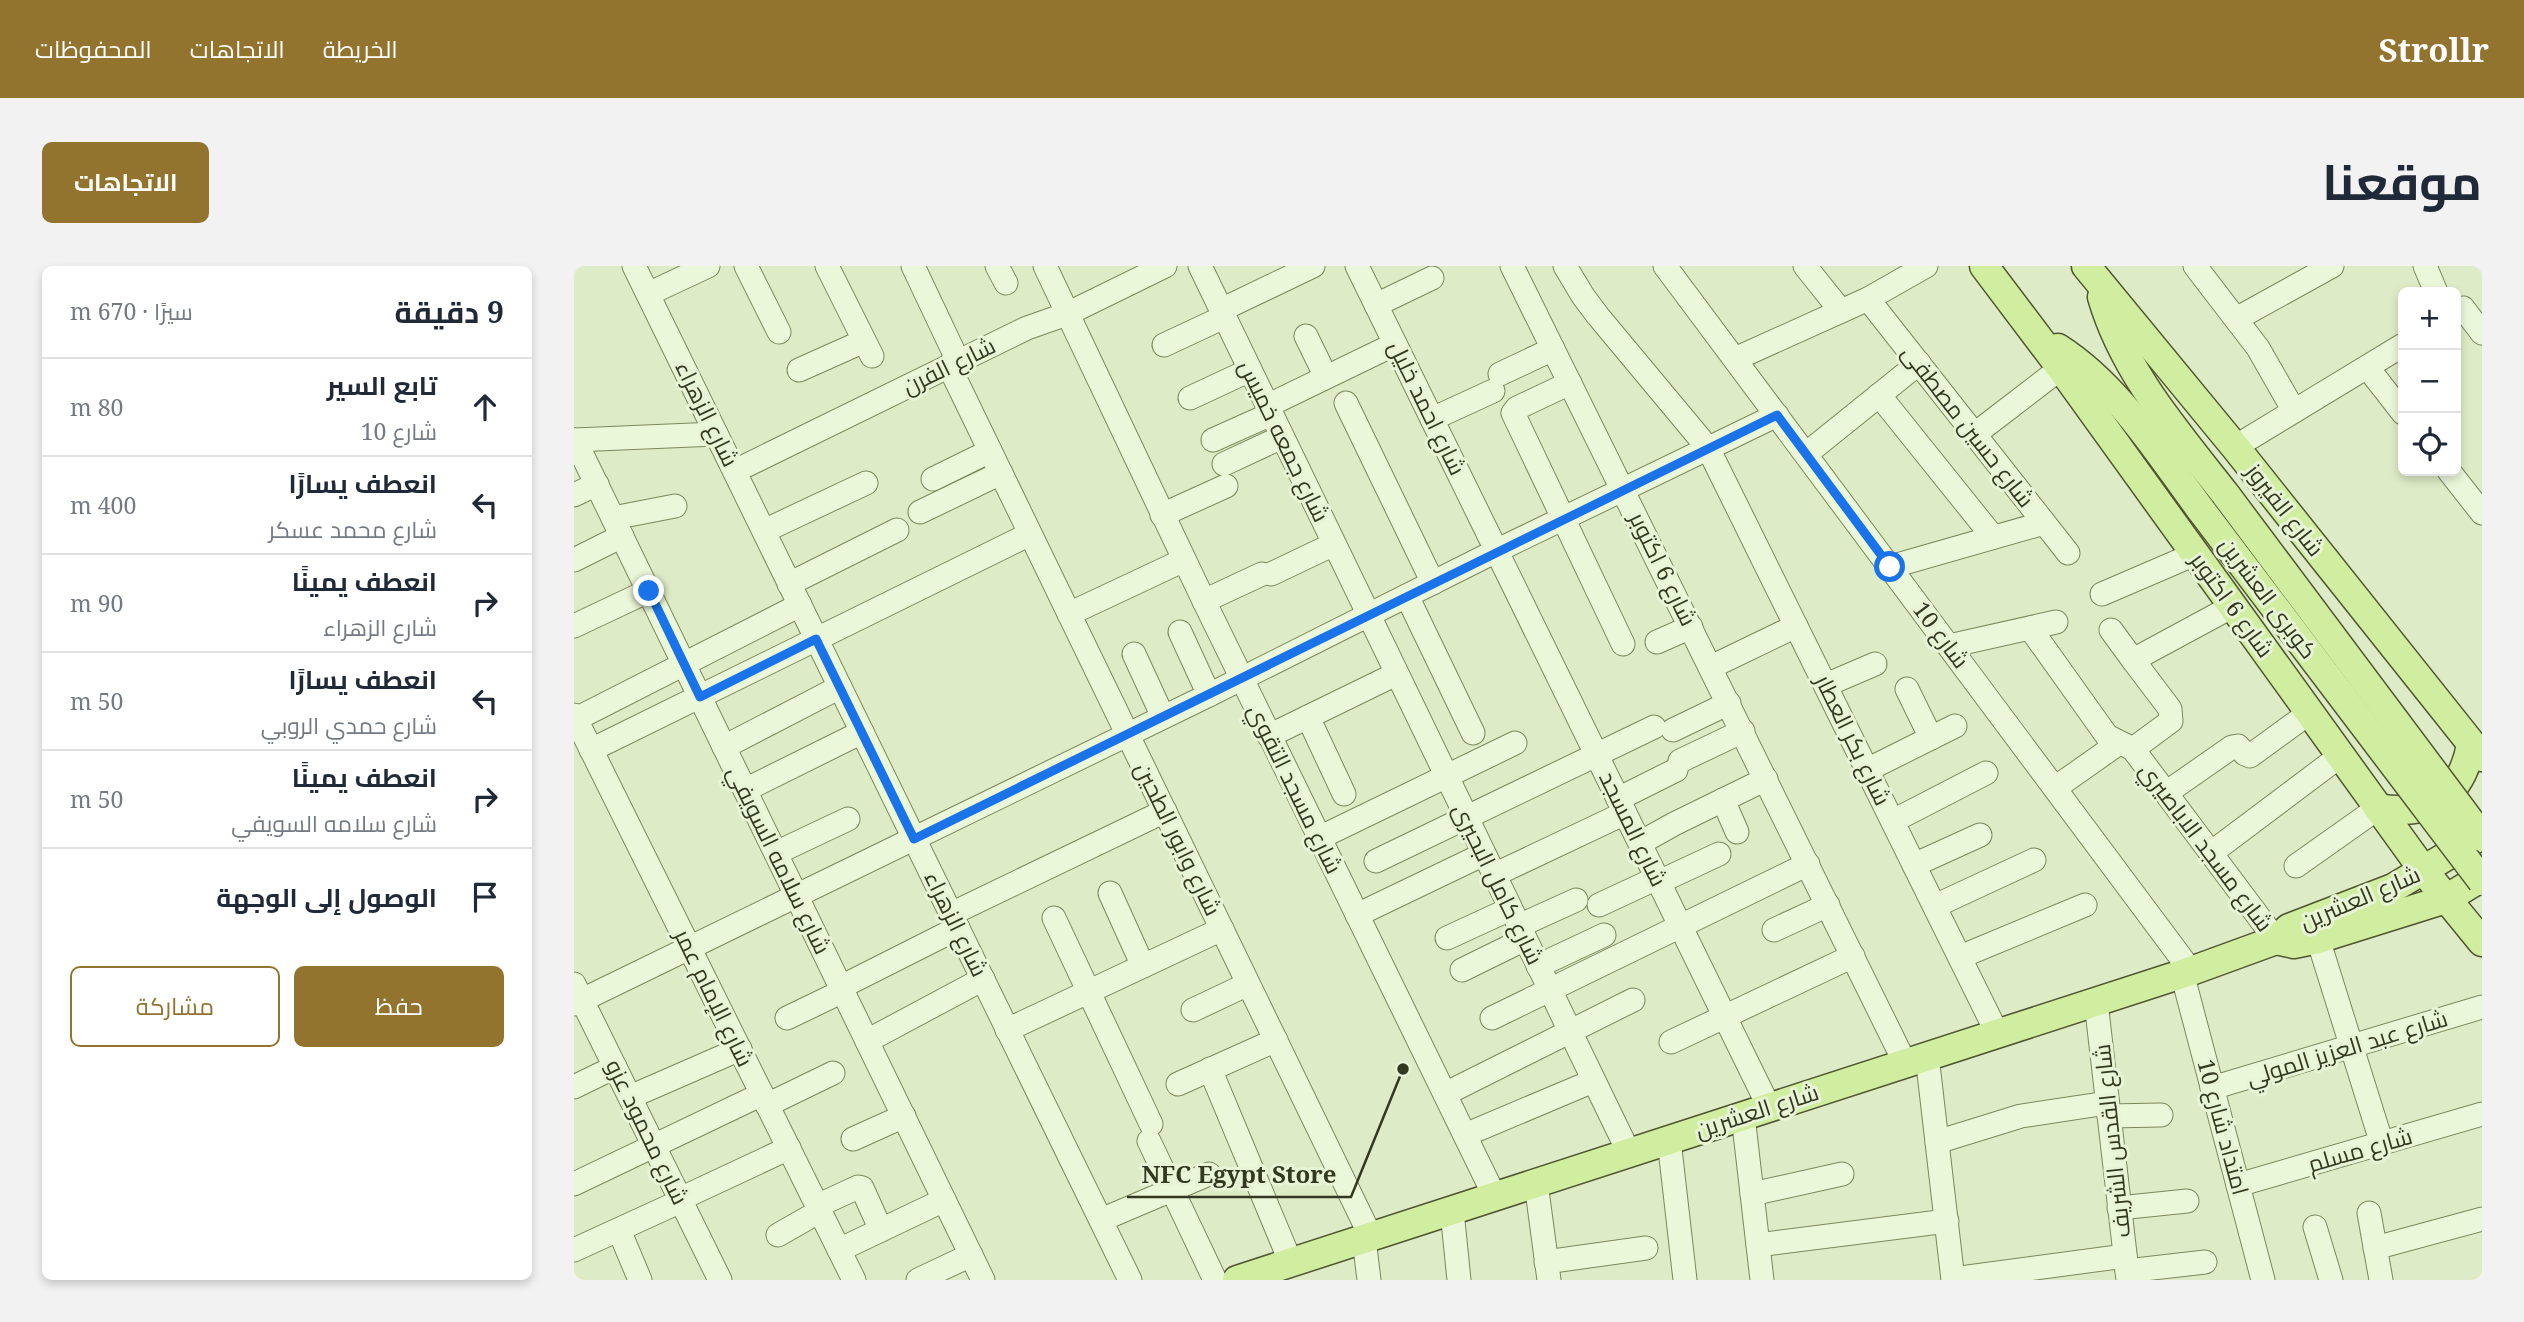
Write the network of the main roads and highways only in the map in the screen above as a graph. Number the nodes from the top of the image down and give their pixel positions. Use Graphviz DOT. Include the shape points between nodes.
graph roads {
  1 [pos="1984,266"];
  2 [pos="2091,273"];
  3 [pos="2035,334"];
  4 [pos="2477,751"];
  5 [pos="2378,808"];
  6 [pos="2482,836"];
  7 [pos="2424,871"];
  8 [pos="2482,879"];
  9 [pos="2446,898"];
  10 [pos="2276,940"];
  11 [pos="2482,942"];
  12 [pos="1237,1280"];
  1 -- 3 [label="main road, شارع 6 اكتوبر"];
  2 -- 4 [label="main road, شارع الفيروز"];
  2 -- 6 [label="main road, كوبرى العشرين, bridge" via="2140,382"];
  3 -- 5 [label="main road, شارع 6 اكتوبر"];
  3 -- 8 [label="main road, كوبرى العشرين, bridge" via="2066,353 2119,402"];
  4 -- 5 [label="main road" via="2456,785 2440,800 2399,812"];
  5 -- 7 [label="main road, شارع 6 اكتوبر"];
  6 -- 7 [label="main road, شارع العشرين"];
  7 -- 9 [label="main road, شارع 6 اكتوبر"];
  7 -- 10 [label="main road, شارع العشرين" via="2393,888 2289,928"];
  8 -- 9 [label="main road, شارع العشرين"];
  9 -- 10 [label="main road, شارع العشرين" via="2318,939 2294,944"];
  9 -- 11 [label="main road, شارع 6 اكتوبر"];
  10 -- 12 [label="main road, شارع العشرين"];
}
